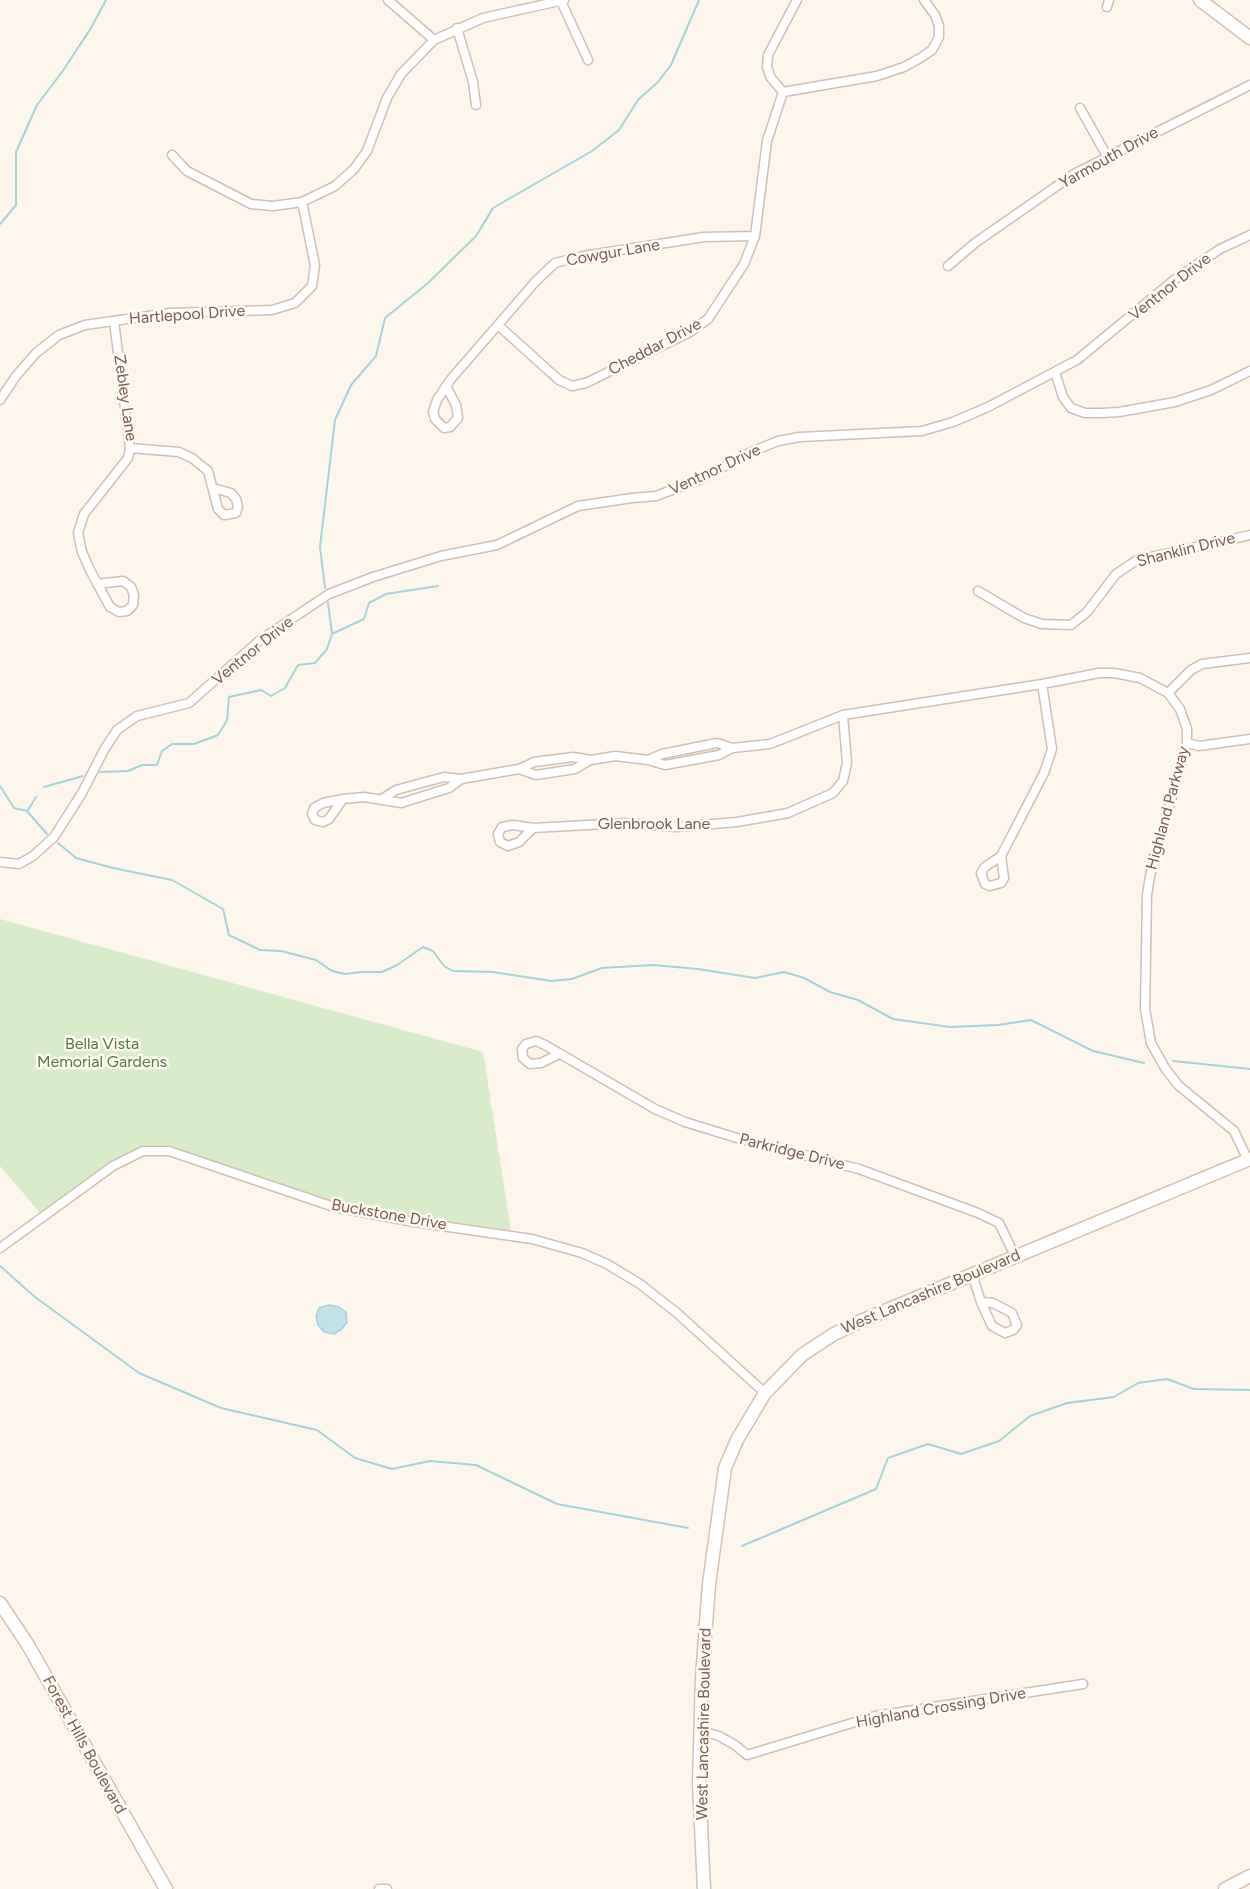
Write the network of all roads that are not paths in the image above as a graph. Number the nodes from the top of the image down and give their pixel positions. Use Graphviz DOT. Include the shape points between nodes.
graph roads {
  1 [pos="388,0"];
  2 [pos="797,0"];
  3 [pos="924,0"];
  4 [pos="1200,0"];
  5 [pos="562,1"];
  6 [pos="457,28"];
  7 [pos="1250,38"];
  8 [pos="434,40"];
  9 [pos="588,60"];
  10 [pos="1250,85"];
  11 [pos="783,92"];
  12 [pos="476,105"];
  13 [pos="1080,108"];
  14 [pos="172,155"];
  15 [pos="1107,156"];
  16 [pos="302,202"];
  17 [pos="1250,235"];
  18 [pos="755,236"];
  19 [pos="948,266"];
  20 [pos="114,321"];
  21 [pos="499,326"];
  22 [pos="1250,371"];
  23 [pos="1055,372"];
  24 [pos="446,386"];
  25 [pos="0,400"];
  26 [pos="130,448"];
  27 [pos="213,488"];
  28 [pos="1250,535"];
  29 [pos="97,584"];
  30 [pos="978,591"];
  31 [pos="1250,658"];
  32 [pos="1042,684"];
  33 [pos="1168,693"];
  34 [pos="843,715"];
  35 [pos="1250,739"];
  36 [pos="1186,743"];
  37 [pos="461,779"];
  38 [pos="343,799"];
  39 [pos="382,799"];
  40 [pos="533,828"];
  41 [pos="1001,856"];
  42 [pos="0,861"];
  43 [pos="559,1054"];
  44 [pos="1249,1160"];
  45 [pos="0,1248"];
  46 [pos="1015,1256"];
  47 [pos="972,1274"];
  48 [pos="981,1302"];
  49 [pos="765,1393"];
  50 [pos="0,1603"];
  51 [pos="1083,1684"];
  52 [pos="701,1731"];
  53 [pos="1250,1876"];
  54 [pos="166,1889"];
  55 [pos="379,1889"];
  56 [pos="387,1889"];
  57 [pos="704,1889"];
  58 [pos="1226,1889"];
  1 -- 8 [label="street"];
  2 -- 11 [label="street" via="768,56 771,78"];
  3 -- 11 [label="street" via="935,15 939,37 932,50 922,57 877,76"];
  4 -- 7 [label="main road"];
  5 -- 6 [label="street" via="483,18"];
  5 -- 9 [label="street"];
  6 -- 8 [label="street"];
  6 -- 12 [label="street"];
  8 -- 16 [label="street" via="396,82 367,151 354,169 335,186"];
  10 -- 15 [label="street, Yarmouth Drive"];
  11 -- 18 [label="street, Cheddar Drive" via="767,141"];
  13 -- 15 [label="street"];
  14 -- 16 [label="street" via="187,171 251,204"];
  15 -- 19 [label="street, Yarmouth Drive" via="1074,174"];
  16 -- 20 [label="street, Hartlepool Drive" via="315,265 312,286 295,303 272,310 170,313"];
  17 -- 23 [label="street, Ventnor Drive" via="1200,261 1077,360"];
  18 -- 21 [label="street, Cowgur Lane" via="704,237 555,263"];
  18 -- 21 [label="street, Cheddar Drive" via="744,264 708,319 690,332 586,383 572,386 559,380"];
  20 -- 25 [label="street, Hartlepool Drive" via="86,325 59,335 36,353"];
  20 -- 26 [label="street, Zebley Lane"];
  21 -- 24 [label="street"];
  22 -- 23 [label="street" via="1184,399 1101,413 1071,408 1062,397"];
  23 -- 42 [label="street, Ventnor Drive" via="953,422 922,431 778,441 656,496 578,506 497,545 441,556 329,594 260,640 189,703 137,716 117,730 54,837 19,864"];
  26 -- 27 [label="street, Zebley Lane" via="178,452 192,458 208,471"];
  26 -- 29 [label="street" via="128,458 84,514 78,533"];
  28 -- 30 [label="street, Shanklin Drive" via="1137,560 1116,574 1087,612 1071,625 1042,624 1024,618"];
  29 -- 29 [label="street" via="110,607 119,612 133,605 131,587 123,581"];
  31 -- 33 [label="street" via="1202,664"];
  32 -- 33 [label="street" via="1114,673 1140,678"];
  32 -- 34 [label="street"];
  32 -- 41 [label="street" via="1052,749 1044,773"];
  33 -- 36 [label="street, Highland Parkway" via="1180,709 1187,729"];
  34 -- 37 [label="street" via="770,744 732,748 719,755 664,765 615,756 591,760 573,757"];
  34 -- 40 [label="street, Glenbrook Lane" via="847,763 843,781 833,793 788,813 676,827 625,823"];
  35 -- 36 [label="street" via="1199,746"];
  36 -- 44 [label="street, Highland Parkway" via="1147,895 1145,1009 1151,1043 1165,1068 1178,1085 1234,1131"];
  37 -- 39 [label="street" via="444,777 396,790"];
  37 -- 39 [label="street" via="449,788 400,802"];
  38 -- 39 [label="street"];
  43 -- 46 [label="street, Parkridge Drive" via="655,1110 685,1122 859,1169 978,1213 999,1223"];
  44 -- 46 [label="main road, West Lancashire Boulevard"];
  45 -- 49 [label="street, Buckstone Drive" via="113,1166 143,1151 170,1151 334,1207 532,1239 582,1252 640,1284"];
  46 -- 47 [label="main road, West Lancashire Boulevard"];
  47 -- 48 [label="street"];
  47 -- 49 [label="main road, West Lancashire Boulevard" via="834,1334 802,1355"];
  49 -- 52 [label="main road, West Lancashire Boulevard" via="725,1468 709,1584"];
  50 -- 54 [label="main road, Forest Hills Boulevard" via="28,1645"];
  51 -- 52 [label="street, Highland Crossing Drive" via="875,1716 747,1755 719,1736"];
  52 -- 57 [label="main road, West Lancashire Boulevard"];
  53 -- 58 [label="main road"];
  55 -- 56 [label="street"];
}
